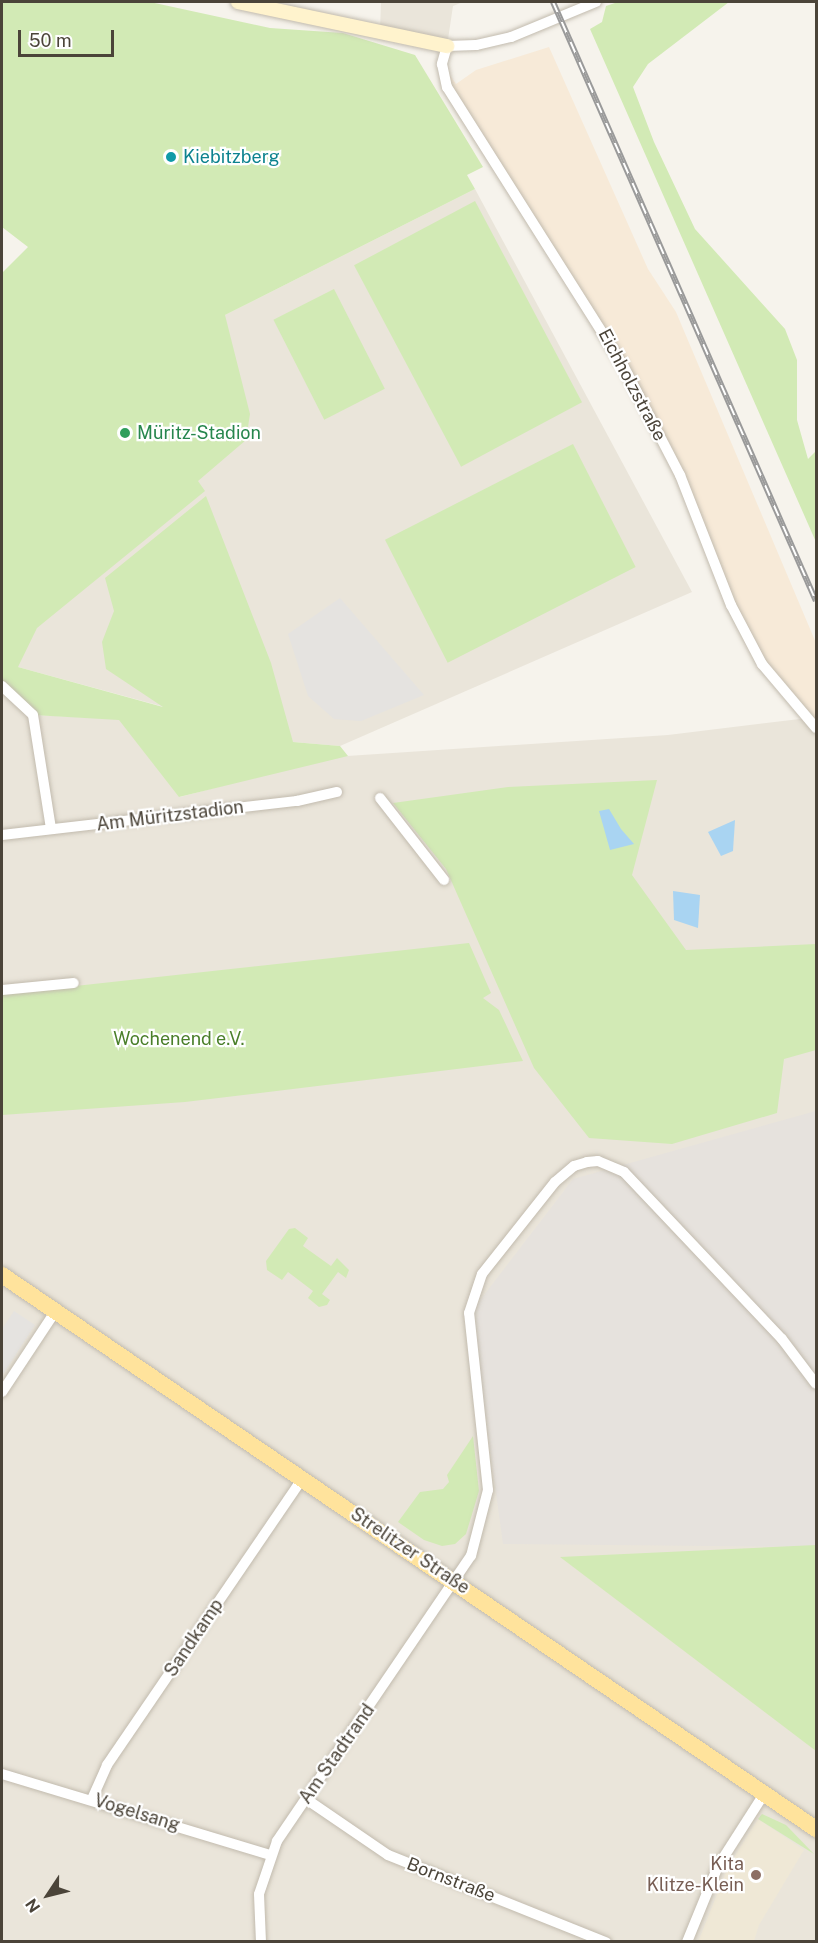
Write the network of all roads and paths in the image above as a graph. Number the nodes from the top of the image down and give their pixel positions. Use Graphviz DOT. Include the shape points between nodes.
graph roads {
  1 [pos="238,2"];
  2 [pos="596,2"];
  3 [pos="447,46"];
  4 [pos="3,694"];
  5 [pos="816,728"];
  6 [pos="337,792"];
  7 [pos="380,798"];
  8 [pos="51,829"];
  9 [pos="2,835"];
  10 [pos="444,880"];
  11 [pos="74,983"];
  12 [pos="2,990"];
  13 [pos="2,1275"];
  14 [pos="55,1312"];
  15 [pos="816,1384"];
  16 [pos="2,1392"];
  17 [pos="302,1479"];
  18 [pos="456,1582"];
  19 [pos="2,1774"];
  20 [pos="764,1794"];
  21 [pos="92,1799"];
  22 [pos="306,1799"];
  23 [pos="816,1829"];
  24 [pos="271,1855"];
  25 [pos="261,1941"];
  26 [pos="606,1941"];
  27 [pos="687,1941"];
  1 -- 3 [label="street"];
  2 -- 3 [label="street" via="511,37 476,45"];
  3 -- 5 [label="street, Eichholzstraße" via="442,64 447,87 624,367 680,475 731,605 762,664"];
  4 -- 8 [label="street" via="33,716"];
  6 -- 8 [label="street, Am Müritzstadion" via="297,801"];
  7 -- 10 [label="street"];
  8 -- 9 [label="street, Am Müritzstadion"];
  11 -- 12 [label="street"];
  13 -- 14 [label="main road, Strelitzer Straße"];
  14 -- 16 [label="street"];
  14 -- 17 [label="main road, Strelitzer Straße"];
  15 -- 18 [label="street, Am Stadtrand" via="782,1339 624,1172 598,1161 574,1166 540,1199 482,1274 469,1312 488,1490 471,1556"];
  17 -- 18 [label="main road, Strelitzer Straße"];
  17 -- 21 [label="street, Sandkamp" via="107,1765"];
  18 -- 20 [label="main road, Strelitzer Straße"];
  18 -- 22 [label="street, Am Stadtrand"];
  19 -- 21 [label="street, Vogelsang"];
  20 -- 23 [label="main road, Strelitzer Straße"];
  20 -- 27 [label="street" via="718,1866"];
  21 -- 24 [label="street, Vogelsang"];
  22 -- 24 [label="street, Am Stadtrand"];
  22 -- 26 [label="street, Bornstraße" via="388,1856"];
  24 -- 25 [label="street, Am Stadtrand" via="260,1894"];
}
